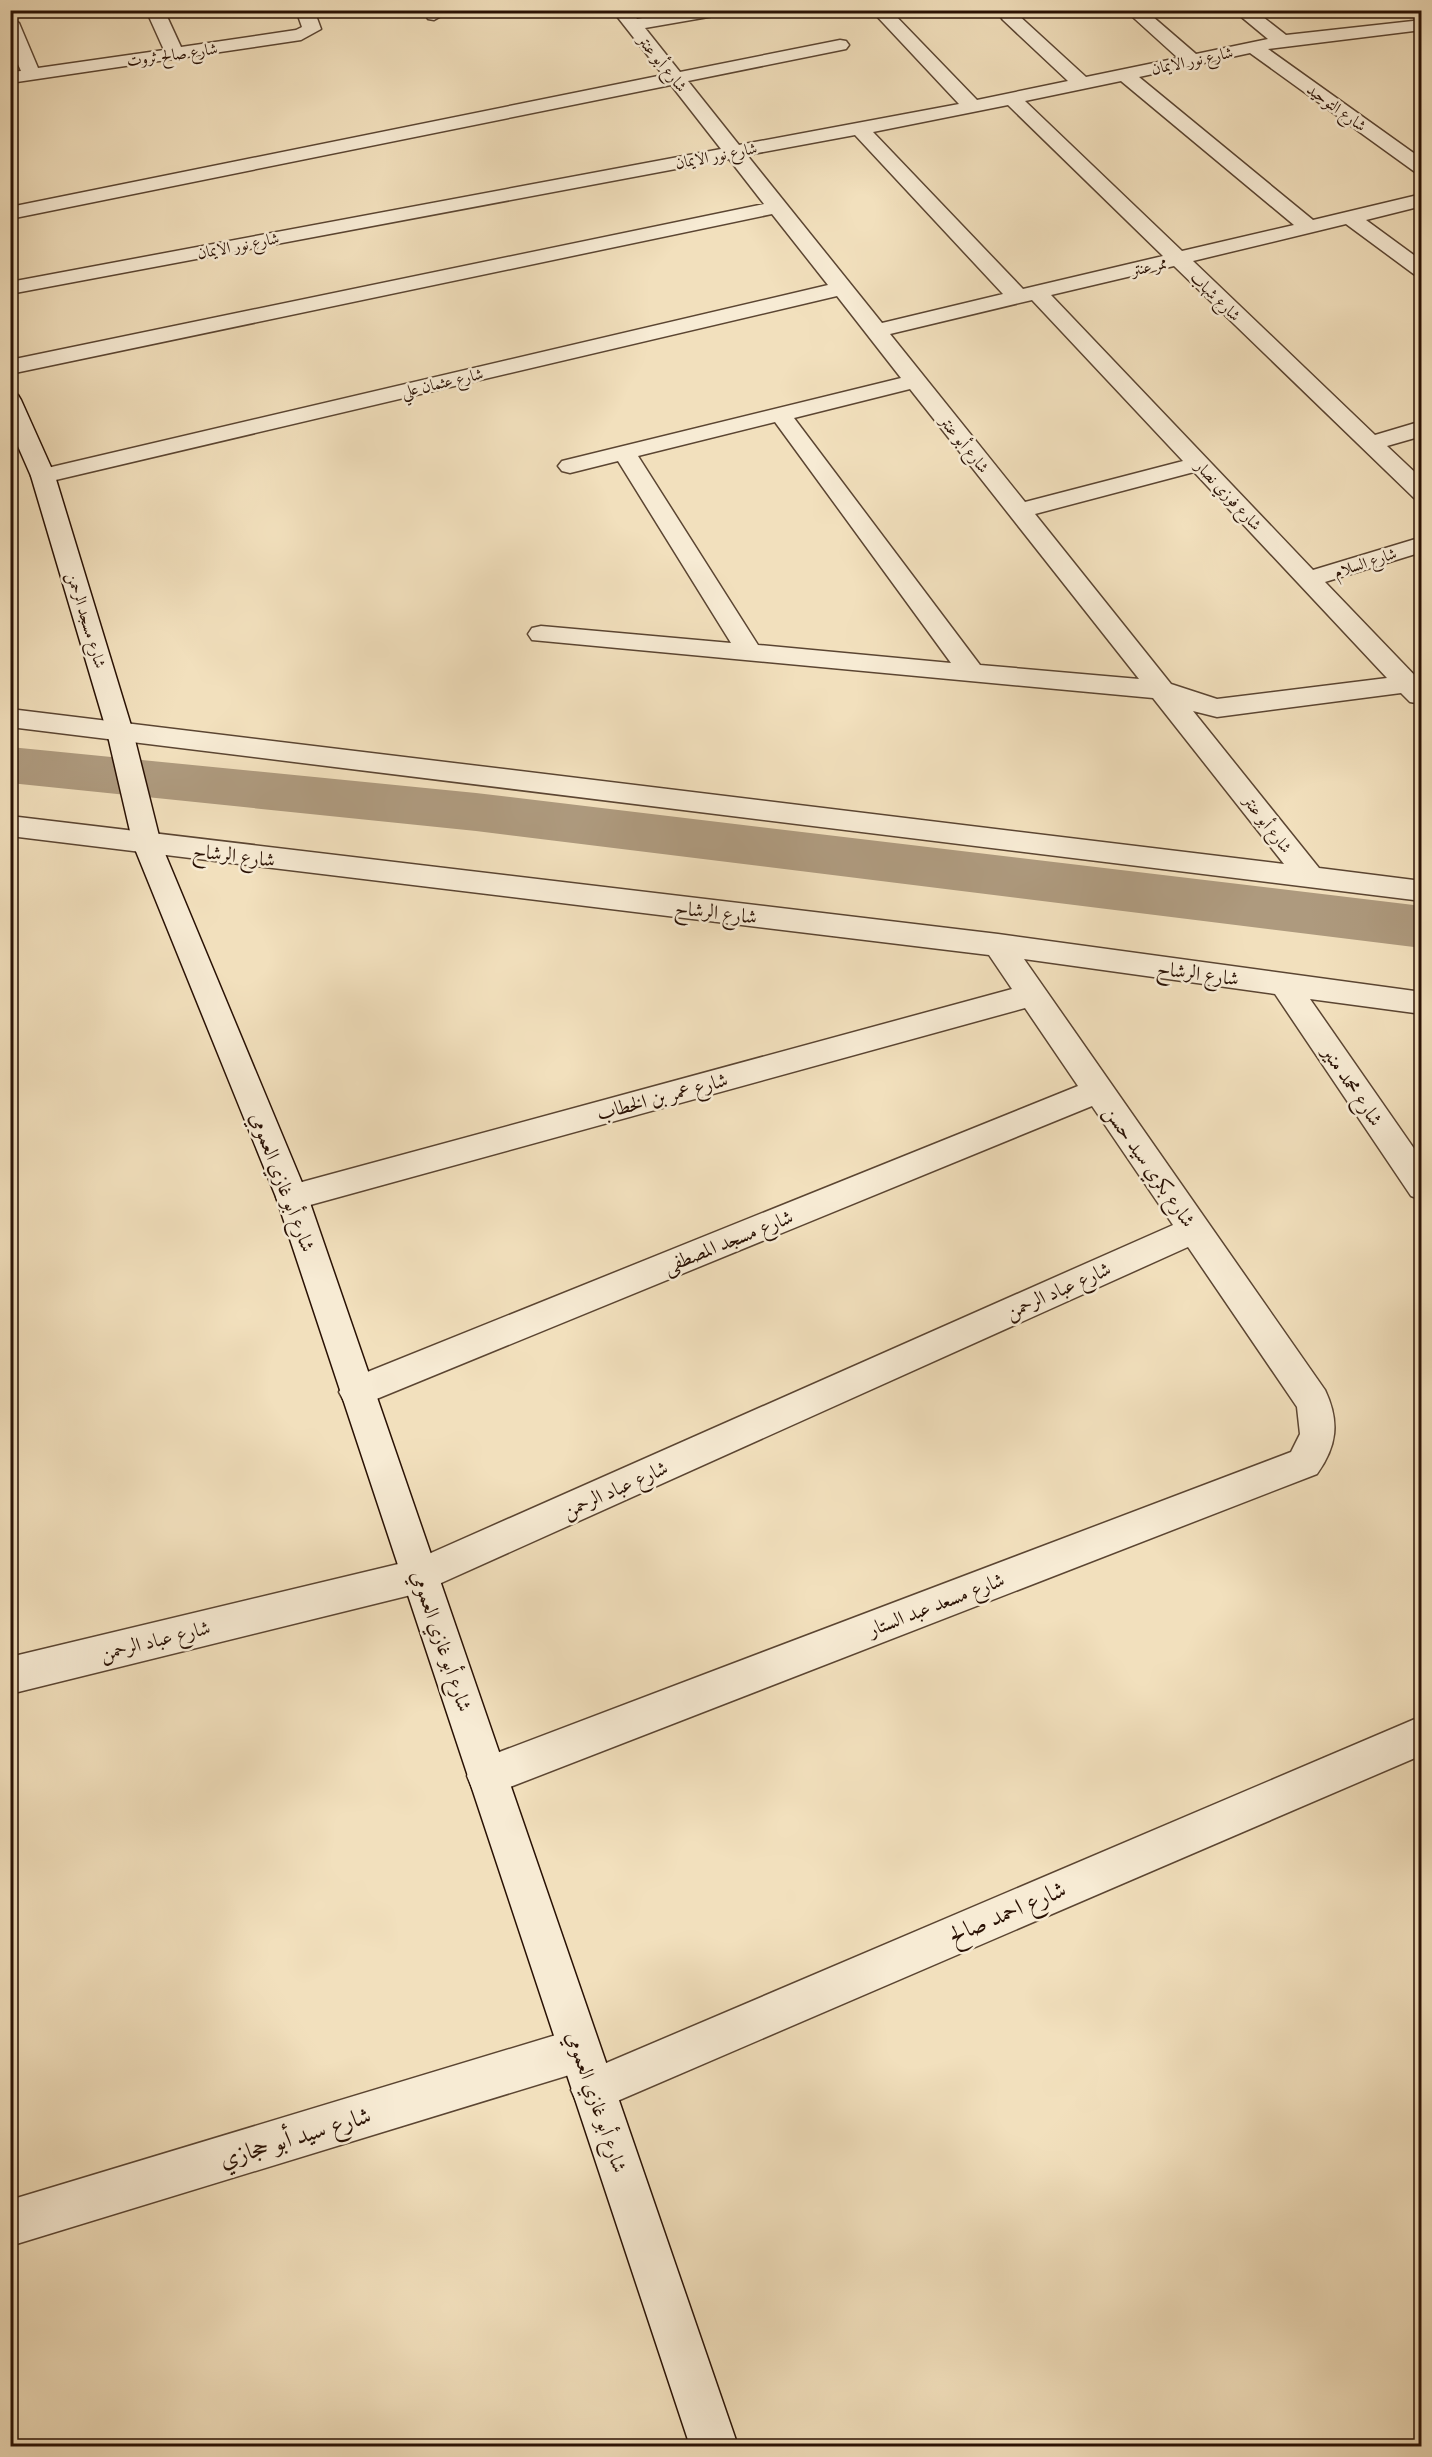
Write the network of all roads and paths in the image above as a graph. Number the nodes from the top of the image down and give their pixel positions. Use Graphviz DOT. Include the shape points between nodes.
graph roads {
  1 [pos="155,10"];
  2 [pos="305,10"];
  3 [pos="720,10"];
  4 [pos="880,10"];
  5 [pos="1134,10"];
  6 [pos="1242,10"];
  7 [pos="1009,16"];
  8 [pos="627,18"];
  9 [pos="10,23"];
  10 [pos="1422,25"];
  11 [pos="1396,28"];
  12 [pos="1282,41"];
  13 [pos="840,45"];
  14 [pos="1422,46"];
  15 [pos="1253,47"];
  16 [pos="175,54"];
  17 [pos="1192,60"];
  18 [pos="1124,74"];
  19 [pos="32,75"];
  20 [pos="10,78"];
  21 [pos="675,78"];
  22 [pos="1081,84"];
  23 [pos="1011,98"];
  24 [pos="973,106"];
  25 [pos="859,128"];
  26 [pos="733,152"];
  27 [pos="1422,168"];
  28 [pos="1422,200"];
  29 [pos="777,207"];
  30 [pos="10,213"];
  31 [pos="1349,217"];
  32 [pos="1309,227"];
  33 [pos="1178,258"];
  34 [pos="1422,271"];
  35 [pos="10,288"];
  36 [pos="842,288"];
  37 [pos="1027,295"];
  38 [pos="876,331"];
  39 [pos="10,367"];
  40 [pos="915,381"];
  41 [pos="10,400"];
  42 [pos="780,414"];
  43 [pos="1422,428"];
  44 [pos="1371,444"];
  45 [pos="624,453"];
  46 [pos="1200,464"];
  47 [pos="570,466"];
  48 [pos="43,476"];
  49 [pos="1422,493"];
  50 [pos="1019,511"];
  51 [pos="1422,544"];
  52 [pos="1309,579"];
  53 [pos="541,634"];
  54 [pos="750,653"];
  55 [pos="973,674"];
  56 [pos="1161,690"];
  57 [pos="1415,691"];
  58 [pos="10,718"];
  59 [pos="120,732"];
  60 [pos="10,826"];
  61 [pos="147,844"];
  62 [pos="1310,877"];
  63 [pos="1422,891"];
  64 [pos="999,945"];
  65 [pos="1284,984"];
  66 [pos="1032,995"];
  67 [pos="1422,1003"];
  68 [pos="1098,1091"];
  69 [pos="1422,1187"];
  70 [pos="292,1197"];
  71 [pos="1194,1230"];
  72 [pos="1303,1386"];
  73 [pos="357,1392"];
  74 [pos="419,1576"];
  75 [pos="10,1676"];
  76 [pos="1422,1735"];
  77 [pos="488,1776"];
  78 [pos="586,2070"];
  79 [pos="10,2223"];
  80 [pos="706,2444"];
  1 -- 16 [label="street"];
  2 -- 16 [label="street, شارع صالح ثروت" via="312,29 306,33"];
  3 -- 8 [label="street"];
  4 -- 24 [label="street"];
  5 -- 17 [label="street"];
  6 -- 12 [label="street"];
  7 -- 22 [label="street"];
  8 -- 21 [label="street, شارع أبو عنتر"];
  9 -- 19 [label="street"];
  10 -- 11 [label="street, شارع نور الايمان"];
  11 -- 12 [label="street, شارع نور الايمان"];
  11 -- 14 [label="street"];
  12 -- 15 [label="street, شارع نور الايمان"];
  13 -- 21 [label="street"];
  15 -- 17 [label="street, شارع نور الايمان"];
  15 -- 27 [label="street, شارع التوحيد"];
  16 -- 19 [label="street, شارع صالح ثروت"];
  17 -- 18 [label="street, شارع نور الايمان"];
  18 -- 22 [label="street, شارع نور الايمان"];
  18 -- 32 [label="street"];
  19 -- 20 [label="street, شارع صالح ثروت"];
  21 -- 26 [label="street, شارع أبو عنتر"];
  21 -- 30 [label="street"];
  22 -- 23 [label="street, شارع نور الايمان"];
  23 -- 24 [label="street, شارع نور الايمان"];
  23 -- 33 [label="street, شارع شهاب"];
  24 -- 25 [label="street, شارع نور الايمان"];
  25 -- 26 [label="street, شارع نور الايمان"];
  25 -- 37 [label="street, شارع فوزي نصار"];
  26 -- 29 [label="street, شارع أبو عنتر"];
  26 -- 35 [label="street, شارع نور الايمان"];
  28 -- 31 [label="street, ممر عنتر"];
  29 -- 36 [label="street, شارع أبو عنتر"];
  29 -- 39 [label="street"];
  31 -- 32 [label="street, ممر عنتر"];
  31 -- 34 [label="street"];
  32 -- 33 [label="street, ممر عنتر"];
  33 -- 37 [label="street, ممر عنتر"];
  33 -- 44 [label="street, شارع شهاب"];
  36 -- 38 [label="street, شارع أبو عنتر"];
  36 -- 48 [label="street, شارع عثمان علي"];
  37 -- 38 [label="street, ممر عنتر"];
  37 -- 46 [label="street, شارع فوزي نصار"];
  38 -- 40 [label="street, شارع أبو عنتر"];
  40 -- 42 [label="street"];
  40 -- 50 [label="street, شارع أبو عنتر"];
  41 -- 48 [label="street, شارع مسجد الرحمن"];
  42 -- 45 [label="street"];
  42 -- 55 [label="street"];
  43 -- 44 [label="street"];
  44 -- 49 [label="street, شارع شهاب"];
  45 -- 47 [label="street"];
  45 -- 54 [label="street"];
  46 -- 50 [label="street"];
  46 -- 52 [label="street, شارع فوزي نصار"];
  48 -- 59 [label="street, شارع مسجد الرحمن"];
  50 -- 56 [label="street, شارع أبو عنتر"];
  51 -- 52 [label="street, شارع السلام"];
  52 -- 57 [label="street, شارع فوزي نصار"];
  53 -- 54 [label="street"];
  54 -- 55 [label="street"];
  55 -- 56 [label="street"];
  56 -- 57 [label="street" via="1176,693 1198,706 1217,708"];
  56 -- 62 [label="street, شارع أبو عنتر"];
  58 -- 59 [label="street"];
  59 -- 61 [label="street, شارع مسجد الرحمن"];
  59 -- 62 [label="street"];
  60 -- 61 [label="street, شارع الرشاح"];
  61 -- 64 [label="street, شارع الرشاح"];
  61 -- 70 [label="street, شارع أبو غازي العمومي"];
  62 -- 63 [label="street"];
  64 -- 65 [label="street, شارع الرشاح"];
  64 -- 66 [label="street, شارع بكري سيد حسن"];
  65 -- 67 [label="street, شارع الرشاح"];
  65 -- 69 [label="street, شارع محمد منير"];
  66 -- 68 [label="street, شارع بكري سيد حسن"];
  66 -- 70 [label="street, شارع عمر بن الخطاب"];
  68 -- 71 [label="street, شارع بكري سيد حسن"];
  68 -- 73 [label="street, شارع مسجد المصطفى"];
  70 -- 73 [label="street, شارع أبو غازي العمومي"];
  71 -- 72 [label="street, شارع بكري سيد حسن"];
  71 -- 74 [label="street, شارع عباد الرحمن"];
  72 -- 77 [label="street, شارع مسعد عبد الستار" via="1320,1419 1320,1435 1304,1463"];
  73 -- 74 [label="street, شارع أبو غازي العمومي"];
  74 -- 75 [label="street, شارع عباد الرحمن"];
  74 -- 77 [label="street, شارع أبو غازي العمومي"];
  76 -- 78 [label="street, شارع احمد صالح"];
  77 -- 78 [label="street, شارع أبو غازي العمومي"];
  78 -- 79 [label="street, شارع سيد أبو حجازي"];
  78 -- 80 [label="street, شارع أبو غازي العمومي"];
}
